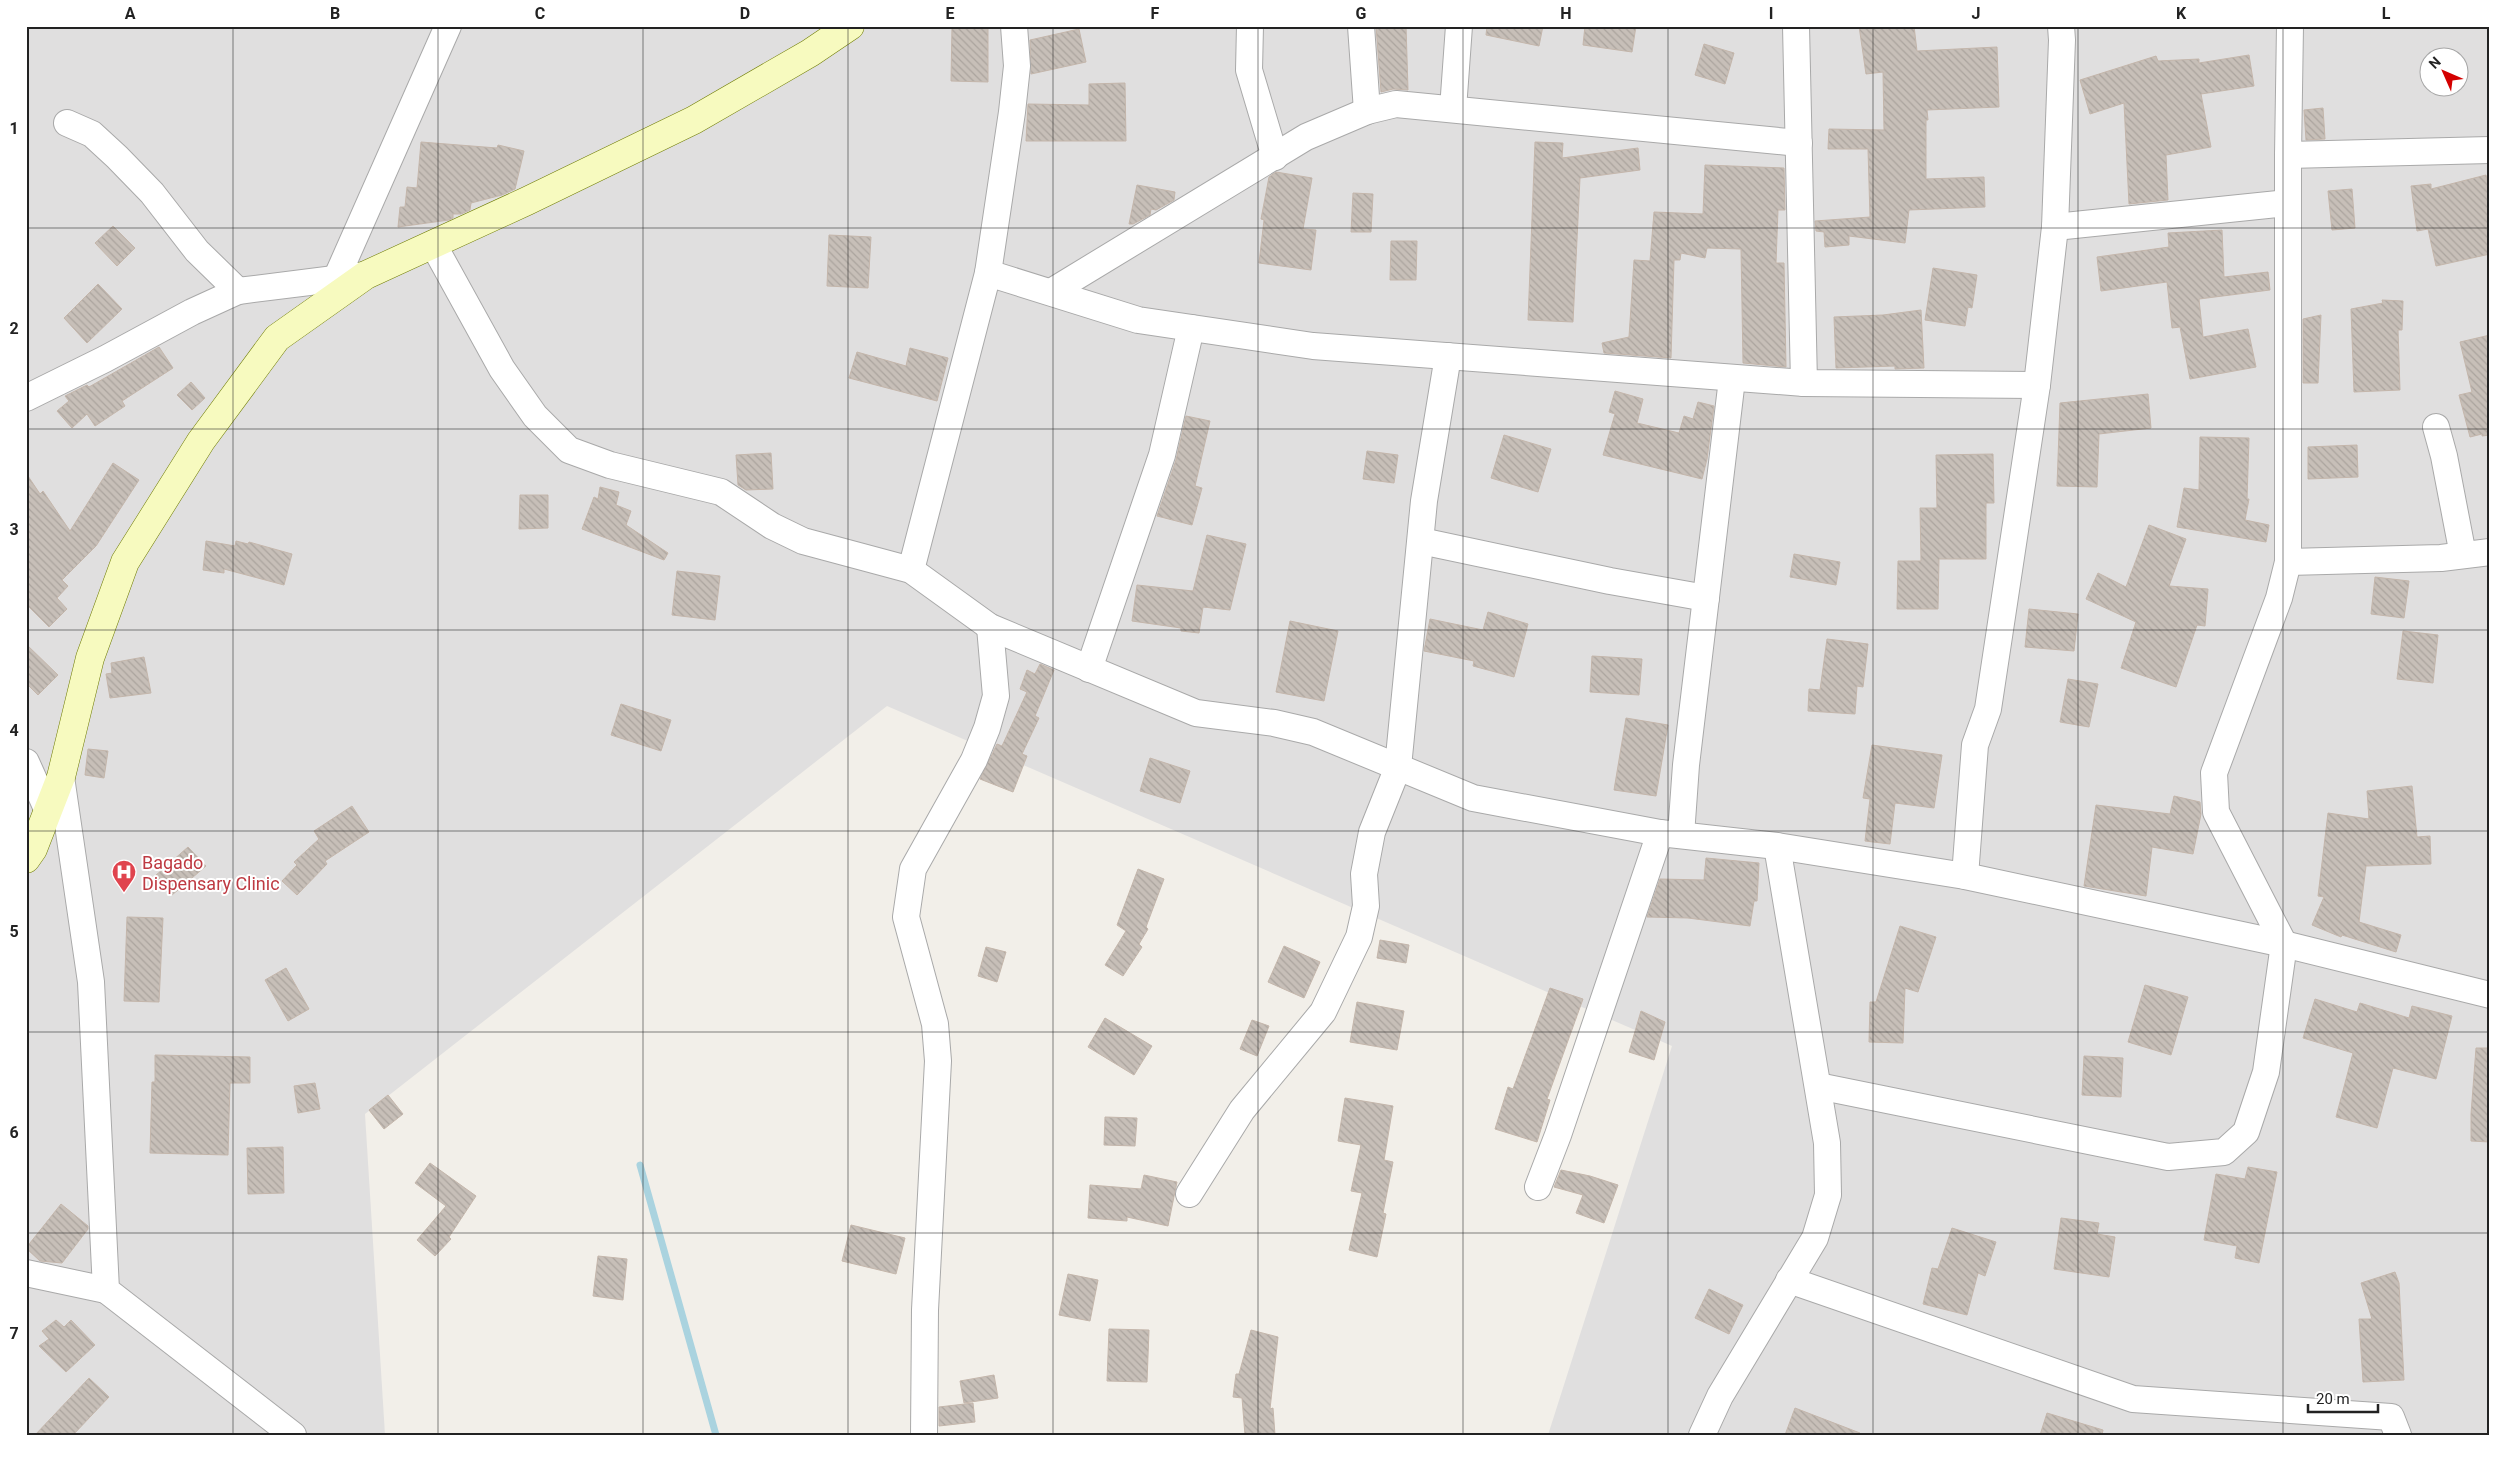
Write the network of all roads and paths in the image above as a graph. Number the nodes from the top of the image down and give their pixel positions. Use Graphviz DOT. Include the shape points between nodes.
graph roads {
  1 [pos="448,26"];
  2 [pos="850,26"];
  3 [pos="1014,26"];
  4 [pos="1250,26"];
  5 [pos="1362,26"];
  6 [pos="1459,26"];
  7 [pos="1796,26"];
  8 [pos="2060,26"];
  9 [pos="2290,26"];
  10 [pos="1453,109"];
  11 [pos="1367,111"];
  12 [pos="67,123"];
  13 [pos="1799,143"];
  14 [pos="2490,150"];
  15 [pos="2288,155"];
  16 [pos="1275,156"];
  17 [pos="2288,203"];
  18 [pos="2055,227"];
  19 [pos="433,244"];
  20 [pos="988,272"];
  21 [pos="366,275"];
  22 [pos="336,279"];
  23 [pos="238,291"];
  24 [pos="1051,292"];
  25 [pos="1191,328"];
  26 [pos="1448,356"];
  27 [pos="1804,383"];
  28 [pos="2037,385"];
  29 [pos="1730,390"];
  30 [pos="26,398"];
  31 [pos="2436,427"];
  32 [pos="1421,541"];
  33 [pos="2490,552"];
  34 [pos="2463,555"];
  35 [pos="2288,562"];
  36 [pos="911,570"];
  37 [pos="1706,598"];
  38 [pos="990,627"];
  39 [pos="1089,668"];
  40 [pos="26,762"];
  41 [pos="1398,767"];
  42 [pos="61,778"];
  43 [pos="48,811"];
  44 [pos="1670,834"];
  45 [pos="1777,846"];
  46 [pos="26,859"];
  47 [pos="1965,876"];
  48 [pos="2284,944"];
  49 [pos="2490,995"];
  50 [pos="1818,1086"];
  51 [pos="1538,1187"];
  52 [pos="1189,1194"];
  53 [pos="26,1273"];
  54 [pos="1789,1280"];
  55 [pos="106,1290"];
  56 [pos="293,1435"];
  57 [pos="924,1435"];
  58 [pos="1702,1435"];
  59 [pos="2398,1435"];
  1 -- 22 [label="street"];
  2 -- 19 [label="street" via="694,120"];
  3 -- 20 [label="street" via="1017,66"];
  4 -- 16 [label="street" via="1249,70"];
  5 -- 11 [label="street"];
  6 -- 10 [label="street"];
  7 -- 13 [label="street"];
  8 -- 18 [label="street"];
  9 -- 15 [label="street"];
  10 -- 11 [label="street" via="1396,104"];
  10 -- 13 [label="street"];
  11 -- 16 [label="street" via="1306,138"];
  12 -- 23 [label="street" via="92,134 117,157 152,193 197,251"];
  13 -- 27 [label="street"];
  14 -- 15 [label="street"];
  15 -- 17 [label="street"];
  16 -- 24 [label="street"];
  17 -- 18 [label="street"];
  17 -- 35 [label="street"];
  18 -- 28 [label="street"];
  19 -- 21 [label="street"];
  19 -- 36 [label="street" via="502,368 535,416 569,450 610,466 721,492 772,526 803,541"];
  20 -- 24 [label="street"];
  20 -- 36 [label="street"];
  21 -- 22 [label="street"];
  21 -- 42 [label="street" via="277,338 201,441 125,562 90,658"];
  22 -- 23 [label="street"];
  23 -- 30 [label="street"];
  24 -- 25 [label="street" via="1138,320"];
  25 -- 26 [label="street" via="1313,346"];
  25 -- 39 [label="street" via="1162,455"];
  26 -- 29 [label="street"];
  26 -- 32 [label="street" via="1424,501"];
  27 -- 28 [label="street"];
  27 -- 29 [label="street" via="1759,380"];
  28 -- 47 [label="street" via="1988,709 1975,744"];
  29 -- 37 [label="street"];
  31 -- 34 [label="street"];
  32 -- 37 [label="street"];
  32 -- 41 [label="street"];
  33 -- 34 [label="street"];
  34 -- 35 [label="street"];
  35 -- 48 [label="street" via="2279,598 2214,773 2216,812"];
  36 -- 38 [label="street"];
  37 -- 44 [label="street" via="1686,765"];
  38 -- 39 [label="street"];
  38 -- 57 [label="street" via="996,696 987,728 974,760 913,869 906,917 935,1024 938,1060 925,1310"];
  39 -- 41 [label="street" via="1196,713 1274,723 1313,732"];
  40 -- 43 [label="street"];
  41 -- 44 [label="street" via="1473,798"];
  41 -- 52 [label="street" via="1372,832 1364,874 1366,906 1359,937 1323,1012 1242,1110"];
  42 -- 43 [label="street"];
  42 -- 55 [label="street" via="91,982"];
  43 -- 46 [label="street"];
  44 -- 45 [label="street"];
  44 -- 51 [label="street"];
  45 -- 47 [label="street"];
  45 -- 50 [label="street"];
  47 -- 48 [label="street"];
  48 -- 49 [label="street"];
  48 -- 50 [label="street" via="2266,1072 2246,1132 2224,1152 2168,1157"];
  50 -- 54 [label="street" via="1827,1143 1828,1195 1814,1238"];
  53 -- 55 [label="street"];
  54 -- 58 [label="street" via="1720,1396"];
  54 -- 59 [label="street" via="2133,1399 2392,1417"];
  55 -- 56 [label="street"];
}
